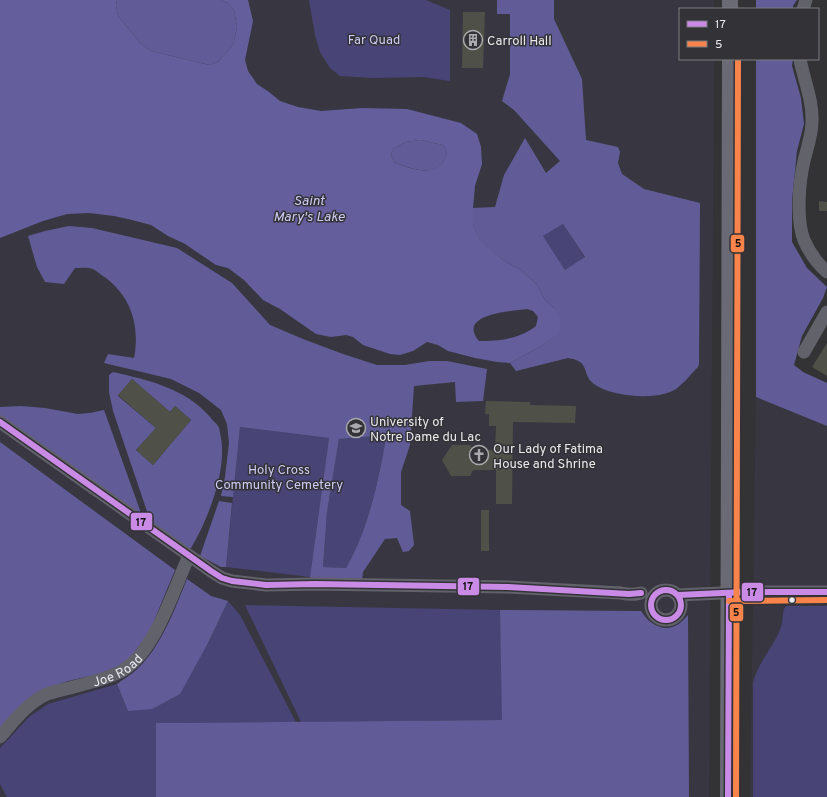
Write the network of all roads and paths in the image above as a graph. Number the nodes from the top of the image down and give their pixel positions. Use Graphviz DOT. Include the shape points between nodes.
graph roads {
  1 [pos="730,60"];
  2 [pos="800,60"];
  3 [pos="827,272"];
  4 [pos="827,312"];
  5 [pos="804,352"];
  6 [pos="0,422"];
  7 [pos="189,556"];
  8 [pos="827,592"];
  9 [pos="729,593"];
  10 [pos="655,594"];
  11 [pos="678,594"];
  12 [pos="0,737"];
  13 [pos="728,797"];
  1 -- 9 [label="main road"];
  2 -- 3 [label="street" via="812,107 810,136 800,181 801,226 808,249"];
  4 -- 5 [label="street"];
  6 -- 7 [label="street"];
  7 -- 10 [label="street" via="222,578 266,585 508,587 621,593 635,590"];
  7 -- 12 [label="street, Joe Road" via="154,636 136,661 112,676 41,697 27,706"];
  8 -- 9 [label="street"];
  9 -- 11 [label="street"];
  9 -- 13 [label="main road"];
  10 -- 11 [label="street" via="669,590"];
  10 -- 11 [label="street" via="651,603 653,613 666,620 675,617 681,609"];
}
